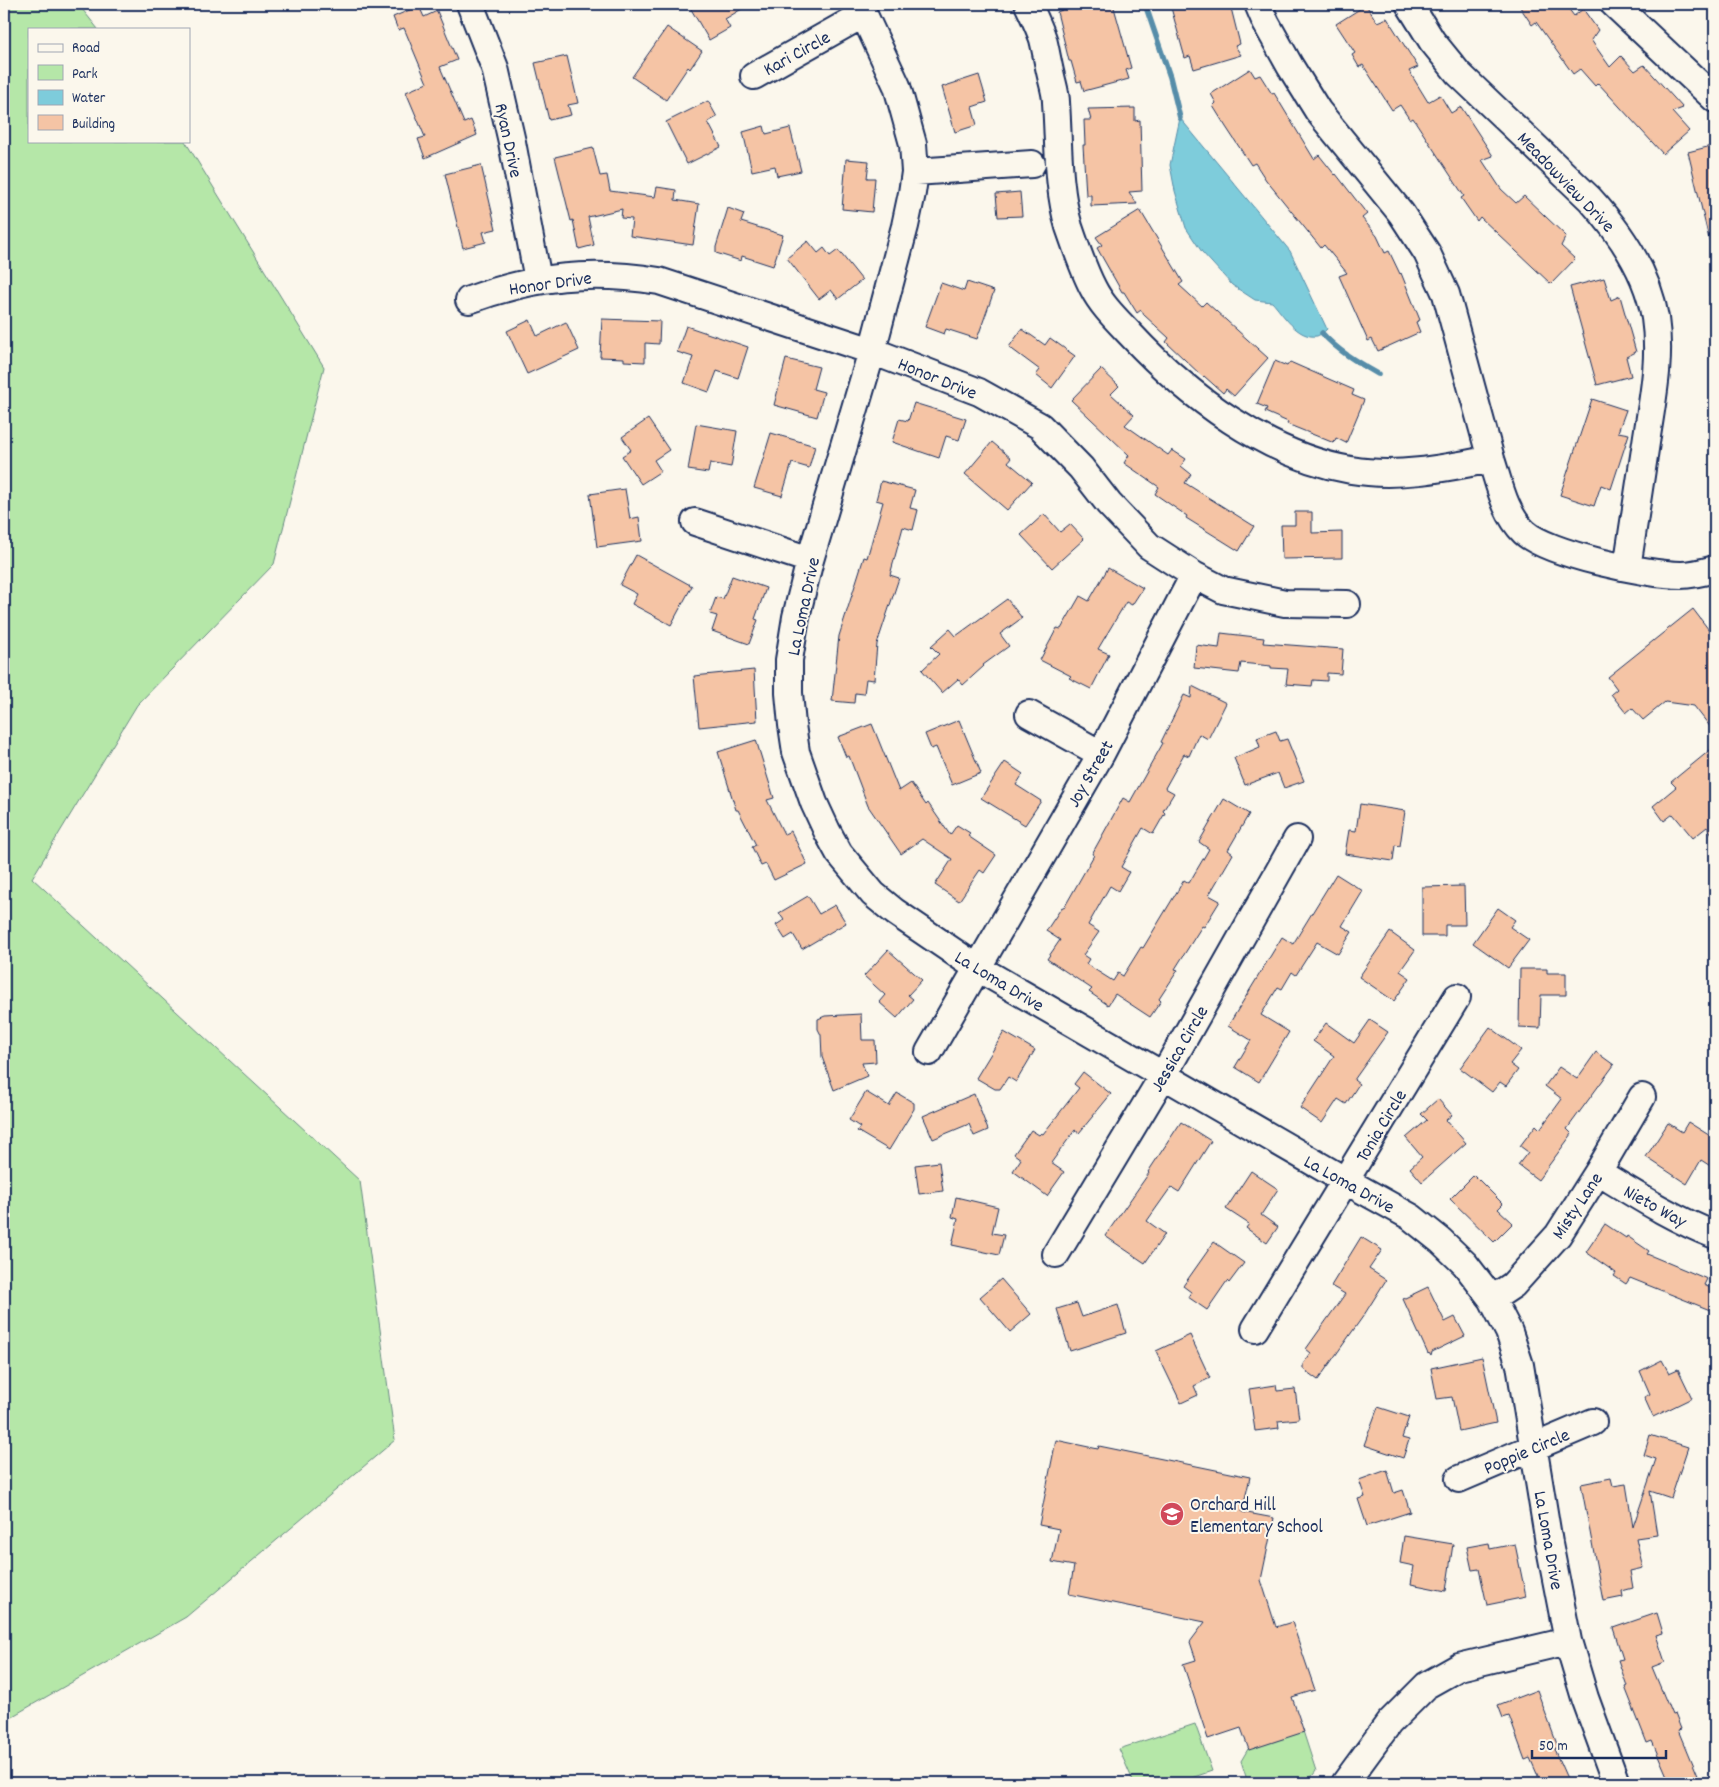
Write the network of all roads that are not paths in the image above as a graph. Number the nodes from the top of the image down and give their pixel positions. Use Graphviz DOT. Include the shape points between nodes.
graph roads {
  1 [pos="470,4"];
  2 [pos="1028,4"];
  3 [pos="1258,4"];
  4 [pos="1409,4"];
  5 [pos="1614,4"];
  6 [pos="861,9"];
  7 [pos="754,76"];
  8 [pos="1715,99"];
  9 [pos="1032,164"];
  10 [pos="915,172"];
  11 [pos="538,280"];
  12 [pos="469,300"];
  13 [pos="872,351"];
  14 [pos="1491,459"];
  15 [pos="695,522"];
  16 [pos="810,560"];
  17 [pos="1627,568"];
  18 [pos="1715,569"];
  19 [pos="1194,576"];
  20 [pos="1347,604"];
  21 [pos="1029,714"];
  22 [pos="1101,754"];
  23 [pos="1297,839"];
  24 [pos="976,968"];
  25 [pos="1457,997"];
  26 [pos="929,1052"];
  27 [pos="1163,1076"];
  28 [pos="1642,1097"];
  29 [pos="1598,1172"];
  30 [pos="1346,1181"];
  31 [pos="1715,1235"];
  32 [pos="1056,1254"];
  33 [pos="1492,1299"];
  34 [pos="1255,1329"];
  35 [pos="1593,1422"];
  36 [pos="1534,1446"];
  37 [pos="1459,1479"];
  38 [pos="1568,1641"];
  39 [pos="1345,1783"];
  40 [pos="1616,1783"];
  1 -- 11 [label="street, Ryan Drive" via="495,68"];
  2 -- 14 [label="street" via="1042,39 1056,100 1060,183 1069,226 1093,288 1104,306 1142,346 1217,412 1310,460 1375,473 1429,471"];
  3 -- 14 [label="street" via="1318,111 1401,213 1427,253 1446,294"];
  4 -- 17 [label="street, Meadowview Drive" via="1432,41 1458,73 1608,218 1637,265 1648,293 1655,317 1657,352"];
  5 -- 8 [label="street"];
  6 -- 7 [label="street, Kari Circle"];
  6 -- 10 [label="street, La Loma Drive" via="897,86 913,144"];
  9 -- 10 [label="street"];
  10 -- 13 [label="street, La Loma Drive" via="905,226"];
  11 -- 12 [label="street, Honor Drive"];
  11 -- 13 [label="street, Honor Drive" via="597,275 660,281"];
  13 -- 16 [label="street, La Loma Drive"];
  13 -- 19 [label="street, Honor Drive" via="979,392 1040,426 1149,546"];
  14 -- 17 [label="street" via="1506,502 1524,533 1558,551"];
  15 -- 16 [label="street"];
  16 -- 24 [label="street, La Loma Drive" via="789,660 789,693 796,752 814,803 839,853 873,894"];
  17 -- 18 [label="street" via="1682,575"];
  19 -- 20 [label="street, Honor Drive" via="1223,590 1284,603"];
  19 -- 22 [label="street, Joy Street"];
  21 -- 22 [label="street"];
  22 -- 24 [label="street, Joy Street"];
  23 -- 27 [label="street, Jessica Circle"];
  24 -- 26 [label="street, Joy Street"];
  24 -- 27 [label="street, La Loma Drive"];
  25 -- 30 [label="street, Tonia Circle"];
  27 -- 30 [label="street, La Loma Drive"];
  27 -- 32 [label="street, Jessica Circle"];
  28 -- 29 [label="street, Misty Lane"];
  29 -- 31 [label="street, Nieto Way" via="1689,1225"];
  29 -- 33 [label="street, Misty Lane" via="1558,1235 1513,1285"];
  30 -- 33 [label="street, La Loma Drive" via="1411,1217 1441,1241 1465,1264"];
  30 -- 34 [label="street, Tonia Circle"];
  33 -- 36 [label="street, La Loma Drive" via="1509,1332 1520,1365"];
  35 -- 36 [label="street, Poppie Circle"];
  36 -- 37 [label="street, Poppie Circle"];
  36 -- 38 [label="street, La Loma Drive"];
  38 -- 39 [label="street" via="1459,1667 1427,1685 1389,1723"];
  38 -- 40 [label="street, La Loma Drive" via="1584,1698"];
}
